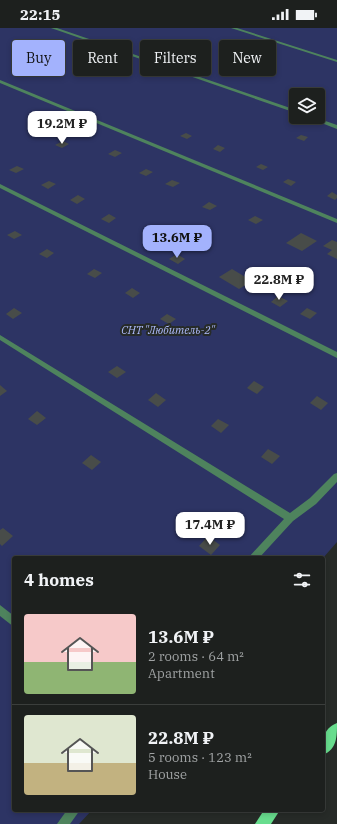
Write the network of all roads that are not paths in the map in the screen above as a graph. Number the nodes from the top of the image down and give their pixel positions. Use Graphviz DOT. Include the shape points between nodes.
graph roads {
  1 [pos="53,28"];
  2 [pos="233,28"];
  3 [pos="337,61"];
  4 [pos="0,81"];
  5 [pos="289,110"];
  6 [pos="325,123"];
  7 [pos="337,127"];
  8 [pos="0,186"];
  9 [pos="337,221"];
  10 [pos="0,337"];
  11 [pos="337,355"];
  12 [pos="337,476"];
  13 [pos="290,518"];
  14 [pos="255,556"];
  15 [pos="0,610"];
  16 [pos="12,620"];
  17 [pos="337,730"];
  18 [pos="325,745"];
  19 [pos="72,812"];
  20 [pos="271,812"];
  21 [pos="62,824"];
  22 [pos="262,824"];
  1 -- 5 [label="lane"];
  2 -- 3 [label="lane"];
  4 -- 9 [label="lane"];
  6 -- 7 [label="lane"];
  8 -- 11 [label="lane"];
  10 -- 13 [label="lane"];
  12 -- 13 [label="lane" via="313,502"];
  13 -- 14 [label="lane"];
  15 -- 16 [label="lane"];
  17 -- 18 [label="main road"];
  19 -- 21 [label="lane"];
  20 -- 22 [label="main road"];
}
